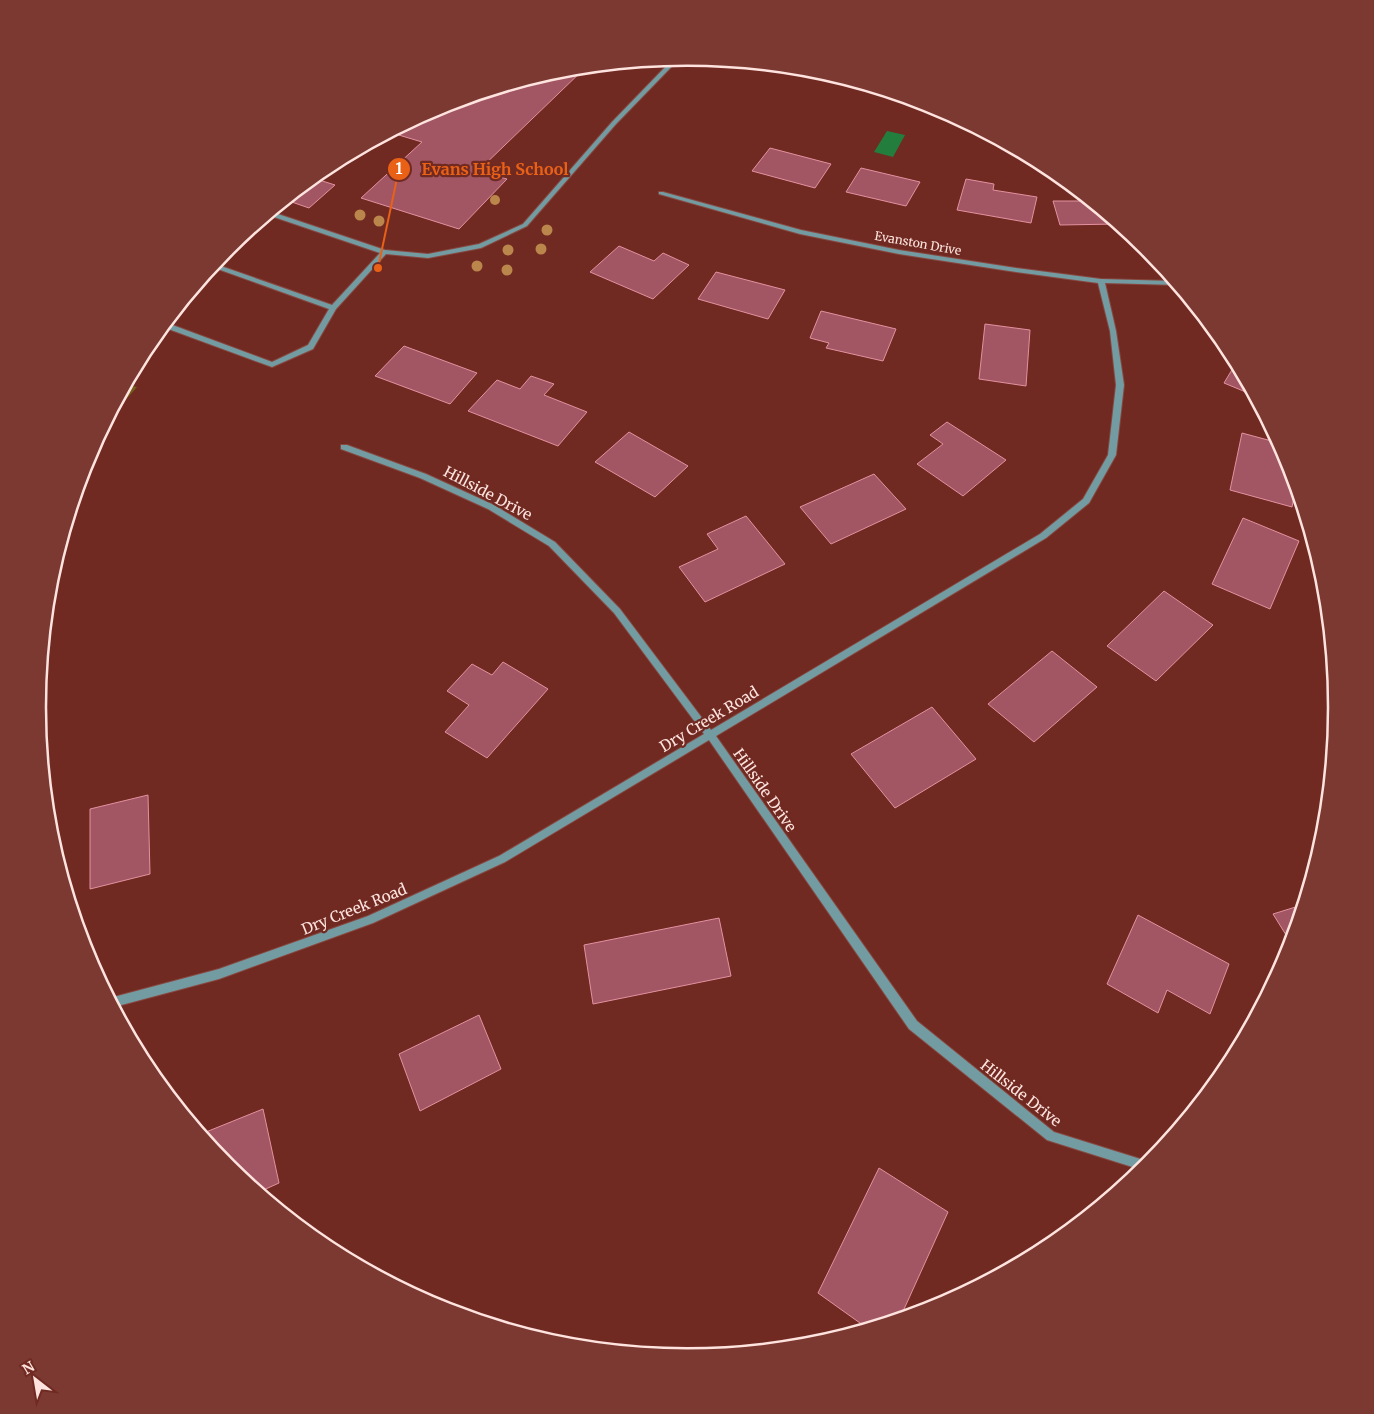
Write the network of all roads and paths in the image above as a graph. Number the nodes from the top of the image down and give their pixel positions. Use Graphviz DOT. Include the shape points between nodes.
graph roads {
  1 [pos="668,67"];
  2 [pos="662,193"];
  3 [pos="277,215"];
  4 [pos="384,252"];
  5 [pos="221,268"];
  6 [pos="1102,281"];
  7 [pos="1167,283"];
  8 [pos="333,308"];
  9 [pos="171,328"];
  10 [pos="344,448"];
  11 [pos="710,735"];
  12 [pos="118,1001"];
  13 [pos="1137,1163"];
  1 -- 4 [label="street" via="614,122 525,225 481,246 452,252 428,256"];
  2 -- 6 [label="street, Evanston Drive" via="800,232 899,252"];
  3 -- 4 [label="street"];
  4 -- 8 [label="street"];
  5 -- 8 [label="street"];
  6 -- 7 [label="street, Evanston Drive"];
  6 -- 11 [label="street, Dry Creek Road" via="1120,385 1112,455 1086,501 1043,536"];
  8 -- 9 [label="street" via="312,347 272,365"];
  10 -- 11 [label="street, Hillside Drive" via="423,476 490,507 552,544 616,611"];
  11 -- 12 [label="street, Dry Creek Road" via="502,859 370,920 219,974"];
  11 -- 13 [label="street, Hillside Drive" via="913,1025 1051,1136"];
}
